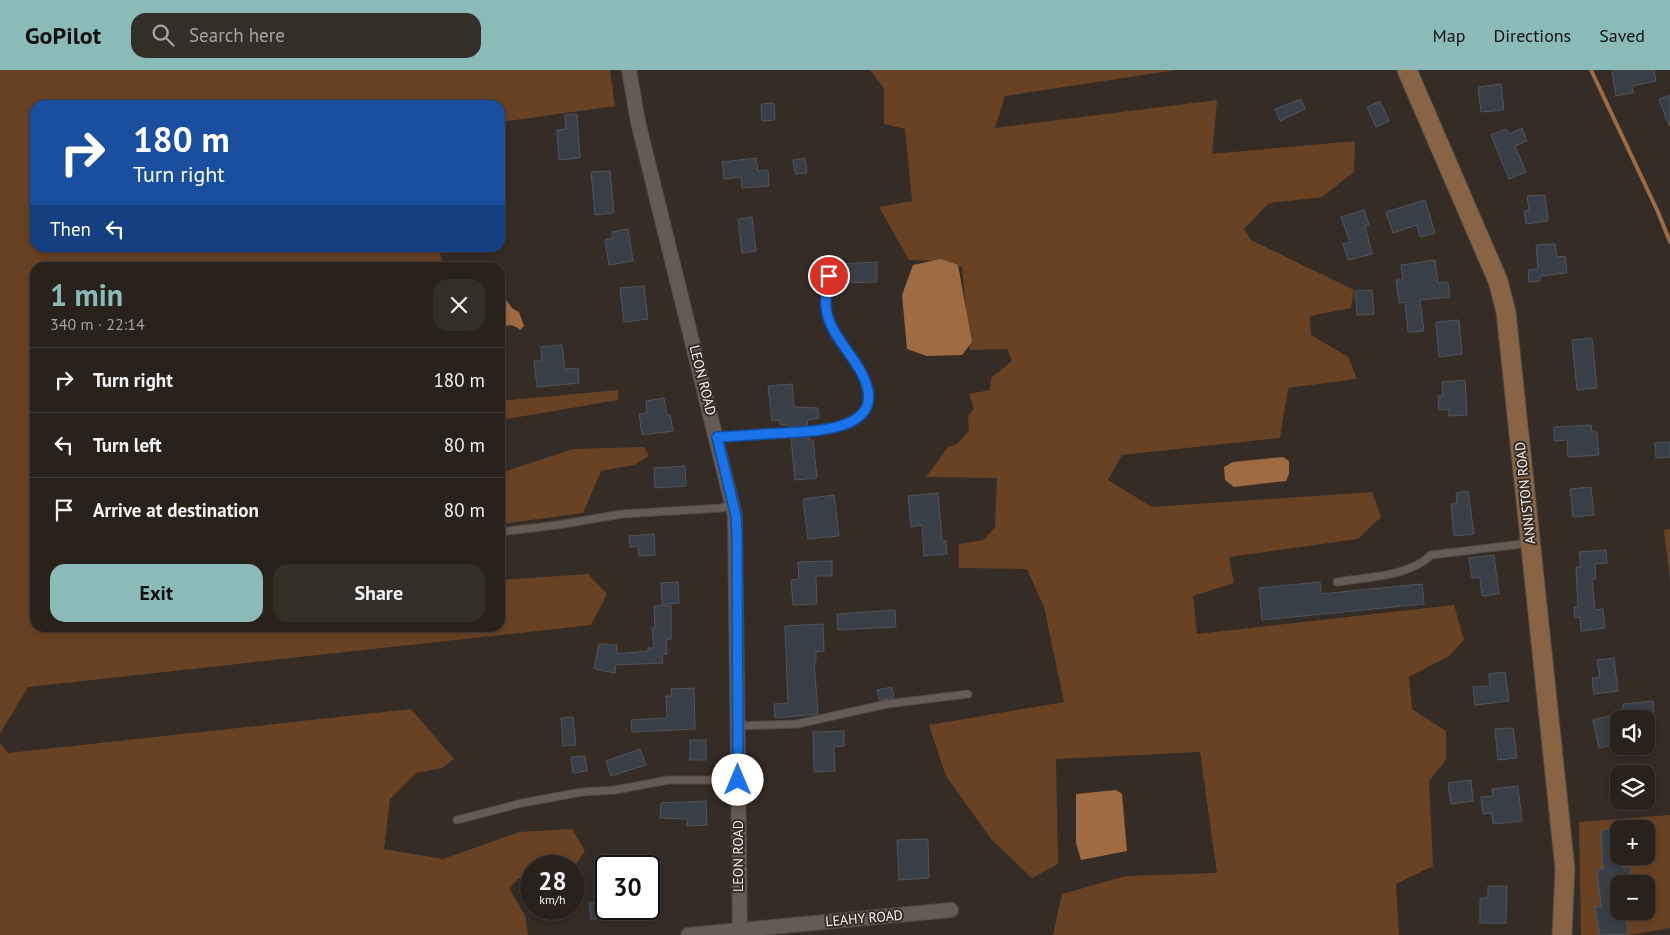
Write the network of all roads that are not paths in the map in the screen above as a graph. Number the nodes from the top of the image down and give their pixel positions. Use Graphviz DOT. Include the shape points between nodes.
graph roads {
  1 [pos="629,70"];
  2 [pos="1407,70"];
  3 [pos="829,276"];
  4 [pos="717,437"];
  5 [pos="733,504"];
  6 [pos="505,531"];
  7 [pos="1531,543"];
  8 [pos="1337,582"];
  9 [pos="968,694"];
  10 [pos="738,726"];
  11 [pos="738,780"];
  12 [pos="457,820"];
  13 [pos="951,910"];
  14 [pos="739,932"];
  15 [pos="688,935"];
  16 [pos="1562,935"];
  1 -- 4 [label="street, LEON ROAD" via="638,122"];
  2 -- 7 [label="street, ANNISTON ROAD" via="1498,281 1506,312"];
  3 -- 4 [label="lane" via="826,307 837,335 868,387 866,409 858,418 826,430"];
  4 -- 5 [label="street, LEON ROAD"];
  5 -- 6 [label="lane" via="722,508 622,514"];
  5 -- 10 [label="street, LEON ROAD" via="737,536"];
  7 -- 8 [label="lane" via="1431,555 1425,561 1400,571"];
  7 -- 16 [label="street, ANNISTON ROAD" via="1565,869"];
  9 -- 10 [label="lane" via="887,704 796,724"];
  10 -- 11 [label="street, LEON ROAD"];
  11 -- 12 [label="lane" via="668,780 615,790 582,792"];
  11 -- 14 [label="street, LEON ROAD"];
  13 -- 14 [label="street, LEAHY ROAD"];
  14 -- 15 [label="street, LEAHY ROAD"];
}
